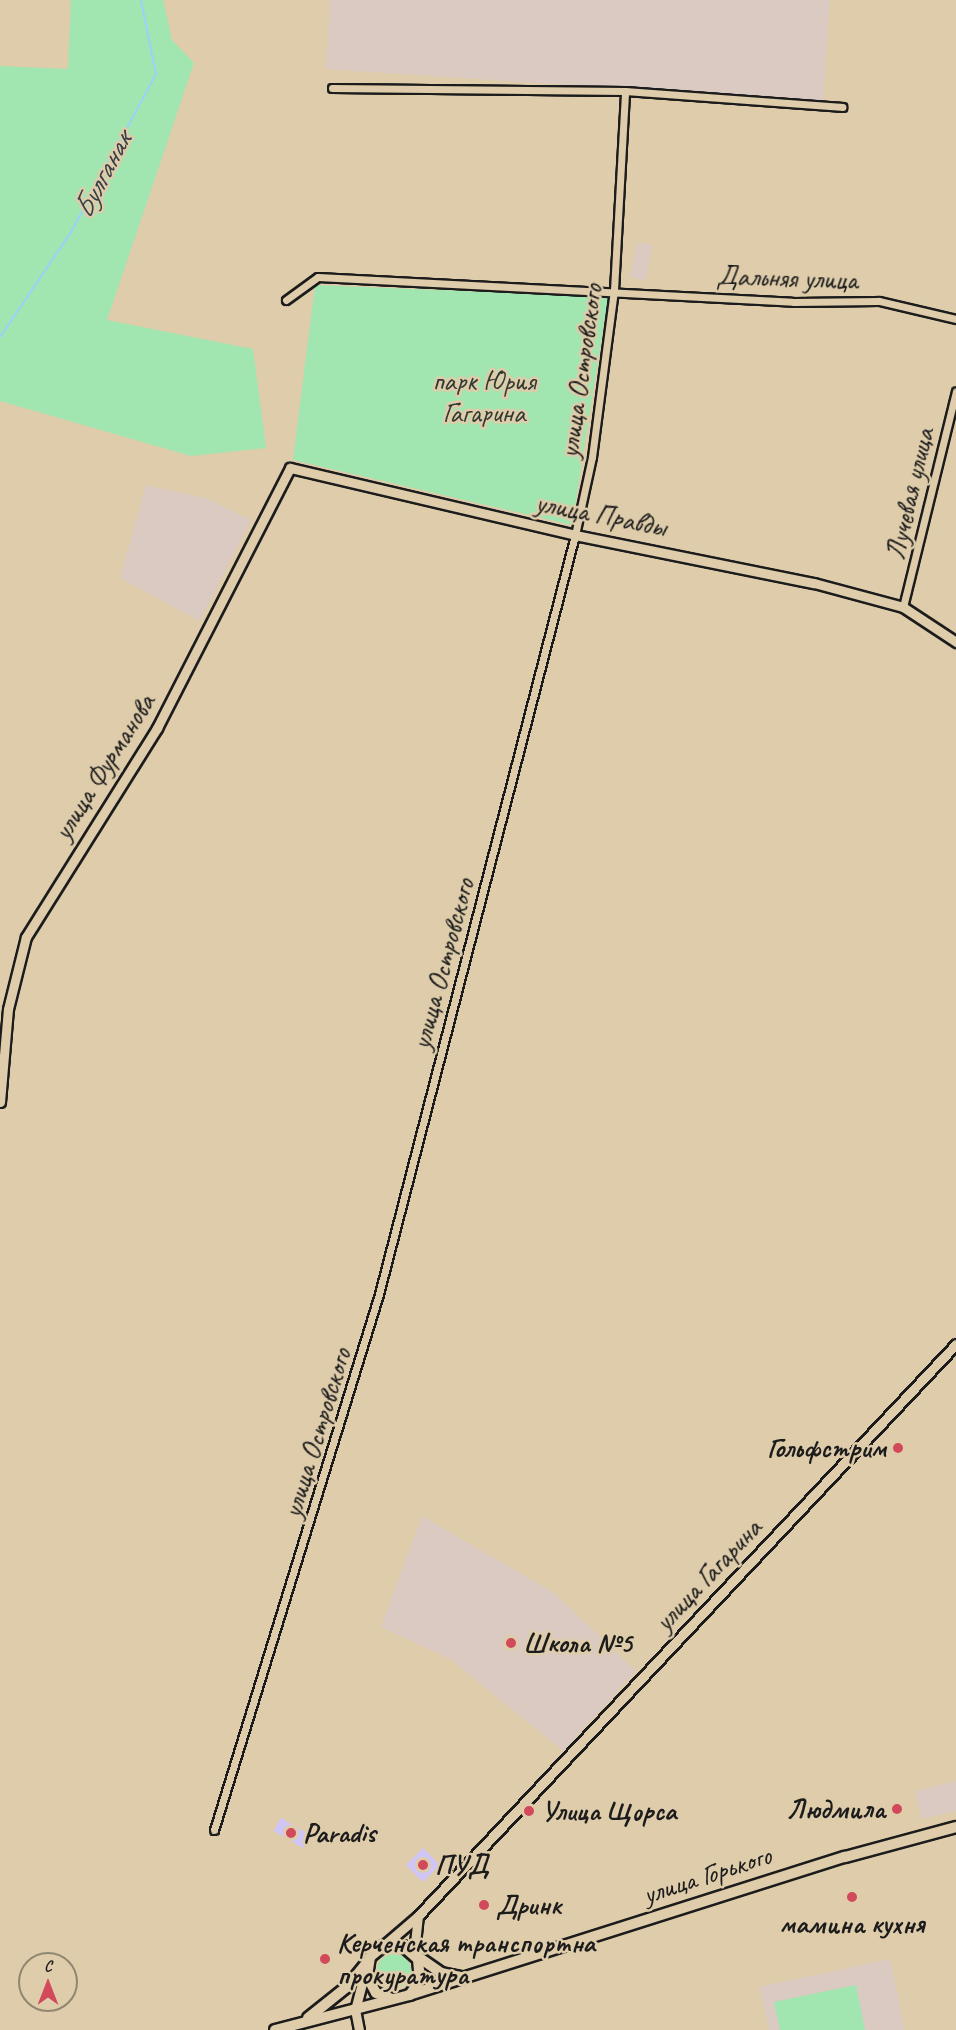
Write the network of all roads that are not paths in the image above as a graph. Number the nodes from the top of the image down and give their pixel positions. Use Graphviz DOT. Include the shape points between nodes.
graph roads {
  1 [pos="332,88"];
  2 [pos="625,91"];
  3 [pos="842,107"];
  4 [pos="614,290"];
  5 [pos="286,300"];
  6 [pos="956,319"];
  7 [pos="956,391"];
  8 [pos="290,468"];
  9 [pos="575,535"];
  10 [pos="903,607"];
  11 [pos="956,642"];
  12 [pos="0,1102"];
  13 [pos="956,1344"];
  14 [pos="956,1827"];
  15 [pos="214,1830"];
  16 [pos="418,1916"];
  17 [pos="383,1946"];
  18 [pos="414,1953"];
  19 [pos="368,1961"];
  20 [pos="474,1975"];
  21 [pos="409,1995"];
  22 [pos="396,1999"];
  23 [pos="355,2010"];
  24 [pos="287,2028"];
  25 [pos="275,2030"];
  26 [pos="359,2030"];
  1 -- 2 [label="street"];
  2 -- 3 [label="street"];
  2 -- 4 [label="street, улица Островского"];
  4 -- 5 [label="street, Дальняя улица" via="318,277"];
  4 -- 6 [label="street, Дальняя улица" via="794,302 879,301"];
  4 -- 9 [label="street, улица Островского" via="592,457"];
  7 -- 10 [label="street, Лучевая улица"];
  8 -- 9 [label="main road, улица Правды"];
  8 -- 12 [label="main road, улица Фурманова" via="157,728 26,937 8,1009"];
  9 -- 10 [label="main road, улица Правды" via="739,564"];
  9 -- 15 [label="street, улица Островского" via="380,1294"];
  10 -- 11 [label="main road, улица Правды"];
  13 -- 16 [label="main road, улица Гагарина"];
  14 -- 20 [label="main road, улица Горького" via="834,1860"];
  16 -- 17 [label="main road, улица Гагарина"];
  16 -- 18 [label="main road"];
  17 -- 18 [label="main road" via="403,1946"];
  17 -- 19 [label="main road"];
  18 -- 20 [label="main road, улица Горького" via="441,1973"];
  18 -- 21 [label="main road" via="421,1973"];
  19 -- 22 [label="main road" via="370,1986 381,1996"];
  19 -- 23 [label="main road"];
  19 -- 24 [label="main road, улица Горького" via="324,2009"];
  20 -- 21 [label="main road, улица Горького"];
  21 -- 22 [label="main road, улица Горького"];
  22 -- 23 [label="main road, улица Горького"];
  23 -- 24 [label="main road, улица Горького"];
  23 -- 26 [label="main road"];
  24 -- 25 [label="main road, улица Горького"];
}
